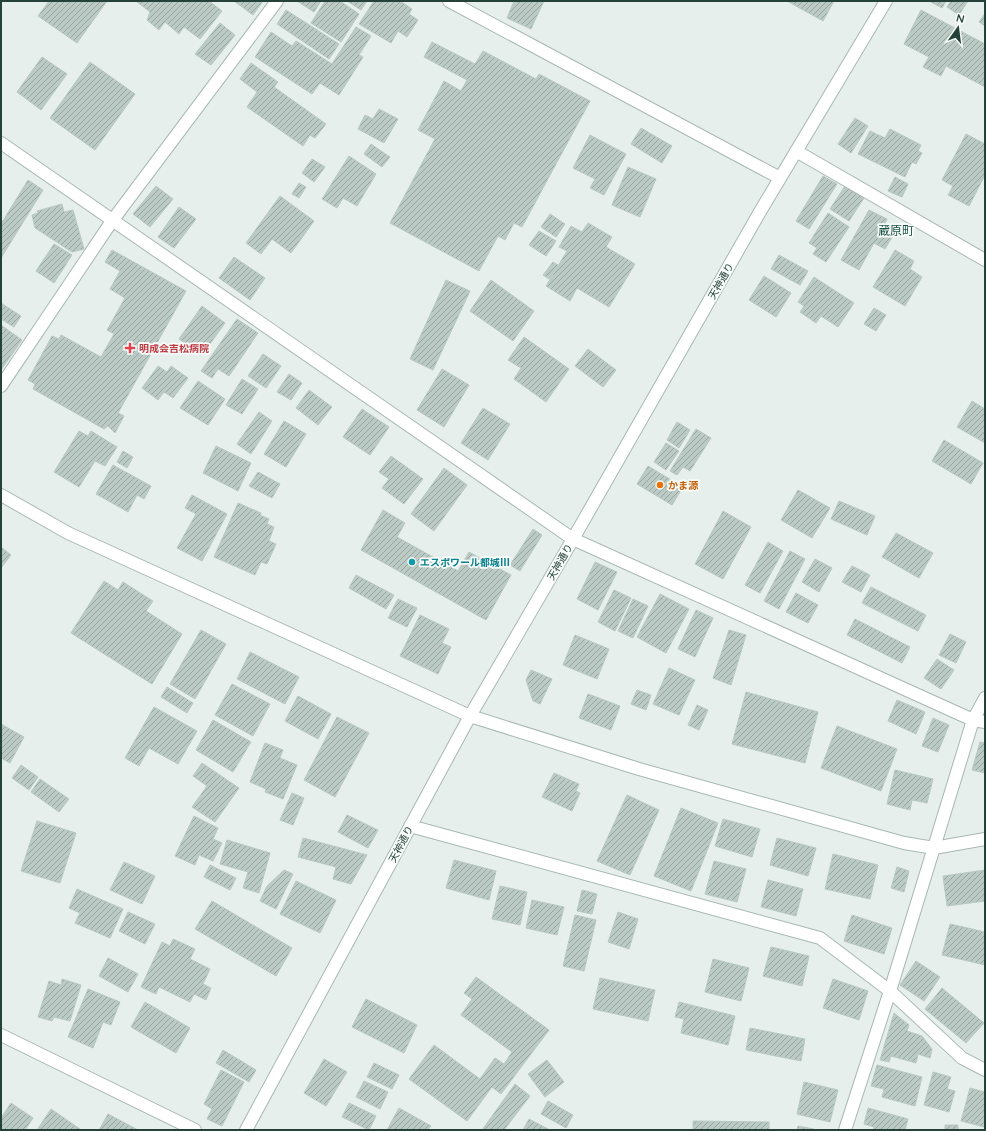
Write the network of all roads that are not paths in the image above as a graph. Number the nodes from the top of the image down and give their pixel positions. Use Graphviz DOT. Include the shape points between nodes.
graph roads {
  1 [pos="277,1"];
  2 [pos="449,1"];
  3 [pos="886,1"];
  4 [pos="1,144"];
  5 [pos="796,151"];
  6 [pos="780,178"];
  7 [pos="112,221"];
  8 [pos="985,260"];
  9 [pos="1,386"];
  10 [pos="1,494"];
  11 [pos="573,539"];
  12 [pos="985,698"];
  13 [pos="470,716"];
  14 [pos="979,721"];
  15 [pos="410,826"];
  16 [pos="985,839"];
  17 [pos="934,848"];
  18 [pos="890,991"];
  19 [pos="1,1035"];
  20 [pos="985,1070"];
  21 [pos="194,1130"];
  22 [pos="246,1130"];
  23 [pos="846,1130"];
  1 -- 7 [label="street"];
  2 -- 6 [label="street"];
  3 -- 5 [label="street, 天神通り"];
  4 -- 7 [label="street"];
  5 -- 6 [label="street, 天神通り"];
  5 -- 8 [label="street"];
  6 -- 11 [label="street, 天神通り"];
  7 -- 9 [label="street"];
  7 -- 11 [label="street"];
  10 -- 13 [label="street" via="68,533"];
  11 -- 13 [label="street, 天神通り"];
  11 -- 14 [label="street"];
  12 -- 14 [label="street"];
  13 -- 15 [label="street, 天神通り"];
  13 -- 17 [label="street" via="639,769 904,843"];
  14 -- 17 [label="street"];
  15 -- 18 [label="street" via="820,938"];
  15 -- 22 [label="street, 天神通り"];
  16 -- 17 [label="street"];
  17 -- 18 [label="street"];
  18 -- 20 [label="street" via="962,1058"];
  18 -- 23 [label="street"];
  19 -- 21 [label="street"];
}
